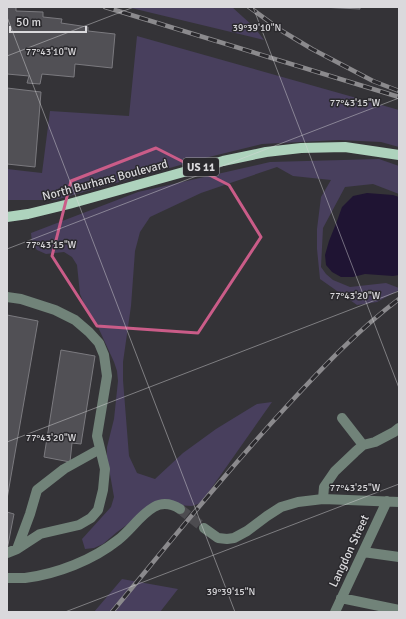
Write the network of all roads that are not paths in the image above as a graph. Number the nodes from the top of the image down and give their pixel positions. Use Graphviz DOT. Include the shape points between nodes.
graph roads {
  1 [pos="399,155"];
  2 [pos="7,217"];
  3 [pos="7,297"];
  4 [pos="342,418"];
  5 [pos="397,433"];
  6 [pos="363,445"];
  7 [pos="100,449"];
  8 [pos="323,499"];
  9 [pos="387,501"];
  10 [pos="399,502"];
  11 [pos="180,509"];
  12 [pos="204,528"];
  13 [pos="12,551"];
  14 [pos="363,552"];
  15 [pos="399,557"];
  16 [pos="7,578"];
  17 [pos="342,598"];
  18 [pos="399,610"];
  19 [pos="335,612"];
  1 -- 2 [label="main road, North Burhans Boulevard / US 11" via="345,147 266,152 223,161 62,206"];
  3 -- 7 [label="street" via="55,310 75,320 99,343 104,355 107,376 97,436"];
  4 -- 6 [label="street"];
  5 -- 6 [label="street"];
  6 -- 8 [label="street" via="335,471 324,487"];
  7 -- 13 [label="street" via="64,469 37,490 30,514"];
  7 -- 13 [label="street" via="105,469 98,510 79,525 40,534"];
  8 -- 9 [label="street"];
  8 -- 12 [label="street" via="281,507 234,538 218,538"];
  9 -- 10 [label="street"];
  9 -- 14 [label="street, Langdon Street"];
  11 -- 16 [label="street" via="173,505 155,506 119,540 78,564 52,573 26,578"];
  14 -- 15 [label="street"];
  14 -- 17 [label="street, Langdon Street"];
  17 -- 18 [label="street"];
  17 -- 19 [label="street, Langdon Street"];
}
